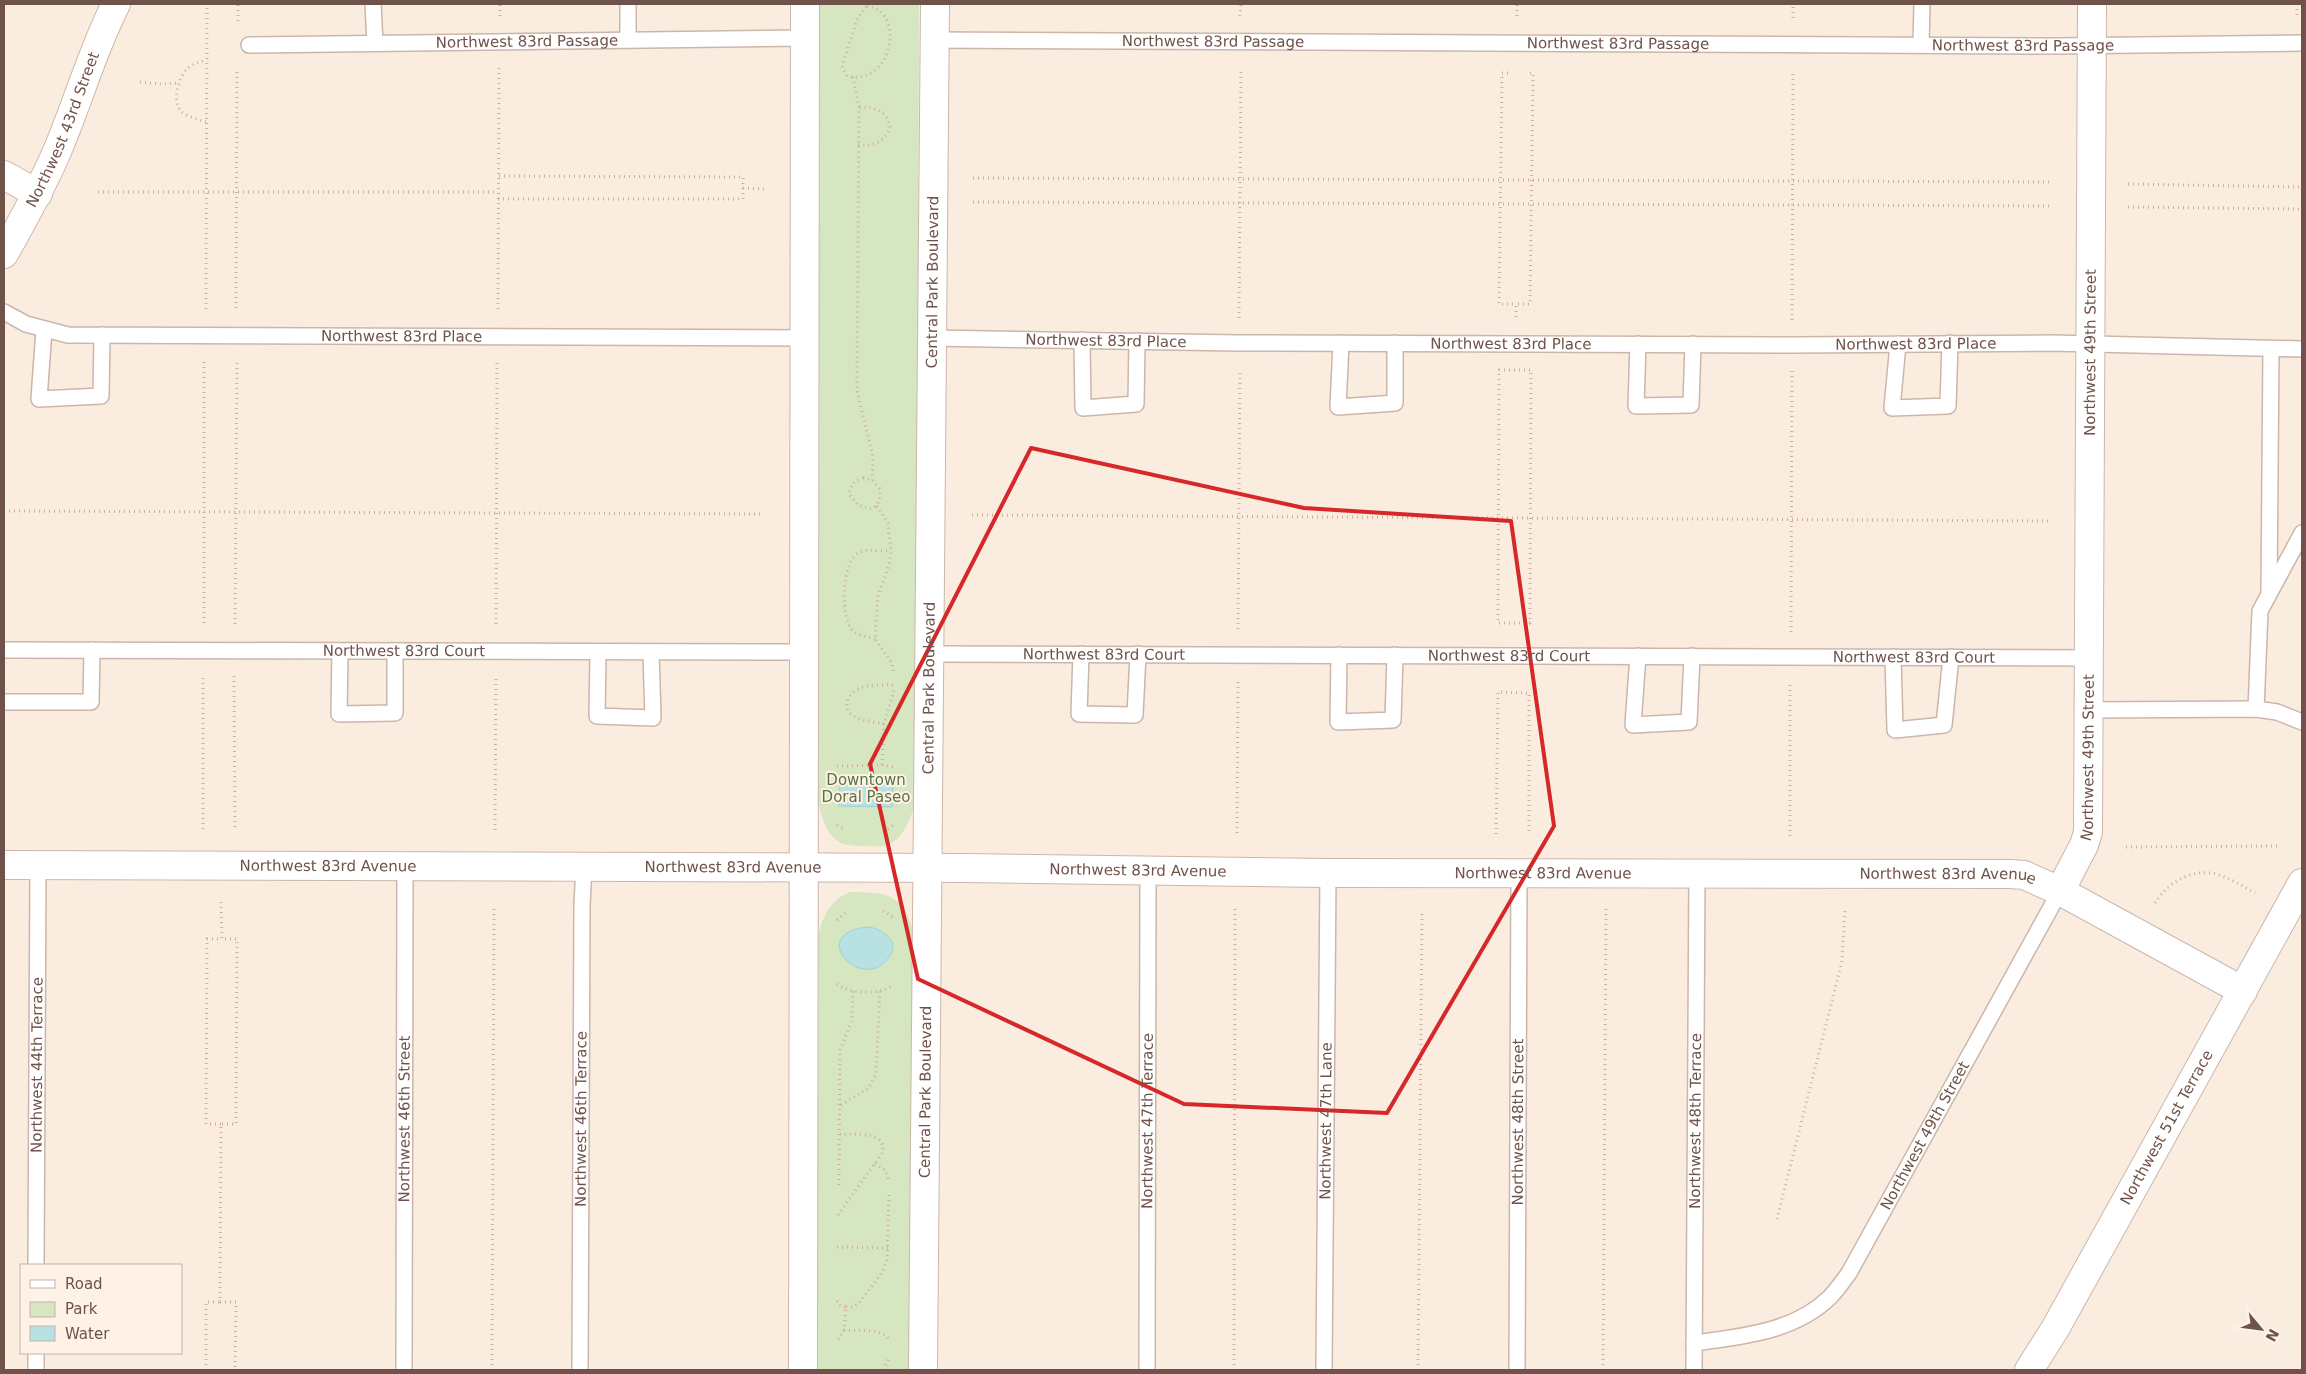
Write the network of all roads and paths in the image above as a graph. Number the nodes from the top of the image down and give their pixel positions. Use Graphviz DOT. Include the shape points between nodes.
graph roads {
  1 [pos="116,4"];
  2 [pos="207,4"];
  3 [pos="238,4"];
  4 [pos="373,4"];
  5 [pos="628,4"];
  6 [pos="805,4"];
  7 [pos="935,4"];
  8 [pos="1922,4"];
  9 [pos="2092,4"];
  10 [pos="2297,4"];
  11 [pos="867,5"];
  12 [pos="2298,20"];
  13 [pos="238,24"];
  14 [pos="805,38"];
  15 [pos="628,40"];
  16 [pos="934,40"];
  17 [pos="375,43"];
  18 [pos="2302,43"];
  19 [pos="1921,44"];
  20 [pos="248,45"];
  21 [pos="2092,45"];
  22 [pos="207,60"];
  23 [pos="237,63"];
  24 [pos="1240,65"];
  25 [pos="499,68"];
  26 [pos="1793,70"];
  27 [pos="1517,72"];
  28 [pos="1525,72"];
  29 [pos="854,77"];
  30 [pos="140,82"];
  31 [pos="179,83"];
  32 [pos="859,107"];
  33 [pos="206,122"];
  34 [pos="858,145"];
  35 [pos="4,175"];
  36 [pos="498,176"];
  37 [pos="973,178"];
  38 [pos="1240,179"];
  39 [pos="1500,180"];
  40 [pos="1531,180"];
  41 [pos="1792,181"];
  42 [pos="2053,182"];
  43 [pos="2128,184"];
  44 [pos="2302,187"];
  45 [pos="743,188"];
  46 [pos="764,189"];
  47 [pos="98,192"];
  48 [pos="206,192"];
  49 [pos="236,192"];
  50 [pos="498,192"];
  51 [pos="38,194"];
  52 [pos="498,199"];
  53 [pos="973,202"];
  54 [pos="1240,202"];
  55 [pos="1500,204"];
  56 [pos="1531,204"];
  57 [pos="1792,205"];
  58 [pos="2053,206"];
  59 [pos="2128,207"];
  60 [pos="2302,209"];
  61 [pos="4,254"];
  62 [pos="1516,304"];
  63 [pos="236,310"];
  64 [pos="498,311"];
  65 [pos="4,312"];
  66 [pos="206,319"];
  67 [pos="1239,322"];
  68 [pos="1516,326"];
  69 [pos="1792,326"];
  70 [pos="44,330"];
  71 [pos="102,335"];
  72 [pos="804,338"];
  73 [pos="931,338"];
  74 [pos="1082,340"];
  75 [pos="1137,342"];
  76 [pos="1341,343"];
  77 [pos="1950,343"];
  78 [pos="1395,344"];
  79 [pos="1638,344"];
  80 [pos="1693,344"];
  81 [pos="1898,344"];
  82 [pos="2090,344"];
  83 [pos="2271,349"];
  84 [pos="2302,349"];
  85 [pos="237,352"];
  86 [pos="497,354"];
  87 [pos="204,361"];
  88 [pos="1240,367"];
  89 [pos="1792,370"];
  90 [pos="872,480"];
  91 [pos="877,506"];
  92 [pos="4,511"];
  93 [pos="236,511"];
  94 [pos="204,512"];
  95 [pos="496,513"];
  96 [pos="763,514"];
  97 [pos="972,516"];
  98 [pos="1239,517"];
  99 [pos="1498,518"];
  100 [pos="1530,518"];
  101 [pos="1792,520"];
  102 [pos="2052,521"];
  103 [pos="2302,533"];
  104 [pos="891,551"];
  105 [pos="2269,592"];
  106 [pos="204,624"];
  107 [pos="235,625"];
  108 [pos="496,626"];
  109 [pos="1238,636"];
  110 [pos="875,638"];
  111 [pos="1791,639"];
  112 [pos="4,650"];
  113 [pos="92,650"];
  114 [pos="340,651"];
  115 [pos="395,652"];
  116 [pos="598,652"];
  117 [pos="651,652"];
  118 [pos="804,652"];
  119 [pos="929,654"];
  120 [pos="1081,654"];
  121 [pos="1138,654"];
  122 [pos="1339,655"];
  123 [pos="1395,655"];
  124 [pos="1638,656"];
  125 [pos="1692,656"];
  126 [pos="1893,657"];
  127 [pos="1951,657"];
  128 [pos="2090,658"];
  129 [pos="203,668"];
  130 [pos="234,668"];
  131 [pos="496,669"];
  132 [pos="1790,674"];
  133 [pos="1238,681"];
  134 [pos="894,684"];
  135 [pos="4,702"];
  136 [pos="2088,710"];
  137 [pos="2256,710"];
  138 [pos="2302,722"];
  139 [pos="884,724"];
  140 [pos="882,765"];
  141 [pos="897,768"];
  142 [pos="831,772"];
  143 [pos="899,817"];
  144 [pos="832,818"];
  145 [pos="203,829"];
  146 [pos="235,829"];
  147 [pos="844,829"];
  148 [pos="888,829"];
  149 [pos="495,830"];
  150 [pos="1237,833"];
  151 [pos="1496,834"];
  152 [pos="1529,835"];
  153 [pos="1790,836"];
  154 [pos="2126,846"];
  155 [pos="2281,846"];
  156 [pos="4,865"];
  157 [pos="38,865"];
  158 [pos="405,867"];
  159 [pos="584,867"];
  160 [pos="804,868"];
  161 [pos="927,869"];
  162 [pos="1148,872"];
  163 [pos="1697,872"];
  164 [pos="1328,873"];
  165 [pos="1519,874"];
  166 [pos="2302,884"];
  167 [pos="2060,891"];
  168 [pos="2255,893"];
  169 [pos="221,902"];
  170 [pos="2155,903"];
  171 [pos="494,905"];
  172 [pos="1606,908"];
  173 [pos="1235,909"];
  174 [pos="1422,910"];
  175 [pos="1845,910"];
  176 [pos="848,911"];
  177 [pos="883,911"];
  178 [pos="897,920"];
  179 [pos="833,925"];
  180 [pos="222,939"];
  181 [pos="835,982"];
  182 [pos="895,983"];
  183 [pos="854,991"];
  184 [pos="880,991"];
  185 [pos="2242,991"];
  186 [pos="840,1106"];
  187 [pos="221,1124"];
  188 [pos="840,1134"];
  189 [pos="875,1164"];
  190 [pos="839,1188"];
  191 [pos="839,1206"];
  192 [pos="838,1215"];
  193 [pos="1777,1219"];
  194 [pos="838,1223"];
  195 [pos="837,1239"];
  196 [pos="837,1247"];
  197 [pos="888,1248"];
  198 [pos="836,1257"];
  199 [pos="36,1264"];
  200 [pos="835,1296"];
  201 [pos="220,1302"];
  202 [pos="846,1307"];
  203 [pos="844,1330"];
  204 [pos="838,1341"];
  205 [pos="891,1341"];
  206 [pos="1694,1343"];
  207 [pos="891,1350"];
  208 [pos="36,1354"];
  209 [pos="36,1370"];
  210 [pos="206,1370"];
  211 [pos="236,1370"];
  212 [pos="404,1370"];
  213 [pos="492,1370"];
  214 [pos="580,1370"];
  215 [pos="803,1370"];
  216 [pos="884,1370"];
  217 [pos="923,1370"];
  218 [pos="1147,1370"];
  219 [pos="1234,1370"];
  220 [pos="1324,1370"];
  221 [pos="1418,1370"];
  222 [pos="1517,1370"];
  223 [pos="1603,1370"];
  224 [pos="1694,1370"];
  225 [pos="2029,1370"];
  1 -- 51 [label="street, Northwest 43rd Street" via="104,26"];
  2 -- 22 [label="path"];
  3 -- 13 [label="path"];
  4 -- 17 [label="lane"];
  5 -- 15 [label="lane"];
  6 -- 14 [label="street"];
  7 -- 16 [label="street, Central Park Boulevard"];
  8 -- 19 [label="lane"];
  9 -- 21 [label="street, Northwest 49th Street"];
  10 -- 12 [label="path"];
  11 -- 29 [label="path" via="858,18 842,66 847,76"];
  11 -- 29 [label="path" via="882,12 887,19 890,29 887,56 876,71"];
  14 -- 15 [label="lane, Northwest 83rd Passage"];
  14 -- 72 [label="street"];
  15 -- 17 [label="lane, Northwest 83rd Passage"];
  16 -- 19 [label="lane, Northwest 83rd Passage"];
  16 -- 73 [label="street, Central Park Boulevard"];
  17 -- 20 [label="lane, Northwest 83rd Passage"];
  18 -- 21 [label="lane, Northwest 83rd Passage"];
  19 -- 21 [label="lane, Northwest 83rd Passage"];
  21 -- 82 [label="street, Northwest 49th Street"];
  22 -- 31 [label="path" via="190,67"];
  22 -- 33 [label="path"];
  23 -- 49 [label="path"];
  24 -- 38 [label="path"];
  25 -- 36 [label="path"];
  26 -- 41 [label="path"];
  27 -- 39 [label="path" via="1502,73"];
  28 -- 40 [label="path" via="1533,73"];
  29 -- 32 [label="path"];
  30 -- 31 [label="path"];
  31 -- 33 [label="path" via="177,106 190,117"];
  32 -- 34 [label="path"];
  32 -- 34 [label="path" via="870,107 885,114 890,129 878,143"];
  33 -- 48 [label="path"];
  34 -- 90 [label="path" via="857,391 873,456"];
  35 -- 51 [label="street"];
  36 -- 45 [label="path" via="743,177"];
  36 -- 50 [label="path"];
  37 -- 38 [label="path"];
  38 -- 39 [label="path"];
  38 -- 54 [label="path"];
  39 -- 40 [label="path"];
  39 -- 55 [label="path"];
  40 -- 41 [label="path"];
  40 -- 56 [label="path"];
  41 -- 42 [label="path"];
  41 -- 57 [label="path"];
  43 -- 44 [label="path"];
  45 -- 46 [label="path"];
  45 -- 52 [label="path" via="743,199"];
  47 -- 48 [label="path"];
  48 -- 49 [label="path"];
  48 -- 66 [label="path"];
  49 -- 50 [label="path"];
  49 -- 63 [label="path"];
  50 -- 52 [label="path"];
  51 -- 61 [label="street, Northwest 43rd Street"];
  52 -- 64 [label="path"];
  53 -- 54 [label="path"];
  54 -- 55 [label="path"];
  54 -- 67 [label="path"];
  55 -- 56 [label="path"];
  55 -- 62 [label="path" via="1499,304"];
  56 -- 57 [label="path"];
  56 -- 62 [label="path" via="1530,304"];
  57 -- 58 [label="path"];
  57 -- 69 [label="path"];
  59 -- 60 [label="path"];
  62 -- 68 [label="path"];
  65 -- 70 [label="lane, Northwest 83rd Place"];
  70 -- 71 [label="lane, Northwest 83rd Place" via="68,335"];
  70 -- 71 [label="lane" via="39,399 102,396"];
  71 -- 72 [label="lane, Northwest 83rd Place"];
  72 -- 118 [label="street"];
  73 -- 74 [label="lane, Northwest 83rd Place"];
  73 -- 119 [label="street, Central Park Boulevard"];
  74 -- 75 [label="lane, Northwest 83rd Place"];
  74 -- 75 [label="lane" via="1083,408 1136,404"];
  75 -- 76 [label="lane, Northwest 83rd Place"];
  76 -- 78 [label="lane, Northwest 83rd Place"];
  76 -- 78 [label="lane" via="1338,407 1395,403"];
  77 -- 81 [label="lane, Northwest 83rd Place"];
  77 -- 81 [label="lane" via="1948,406 1892,408"];
  77 -- 82 [label="lane, Northwest 83rd Place"];
  78 -- 79 [label="lane, Northwest 83rd Place"];
  79 -- 80 [label="lane, Northwest 83rd Place"];
  79 -- 80 [label="lane" via="1636,406 1691,405"];
  80 -- 81 [label="lane, Northwest 83rd Place"];
  82 -- 83 [label="lane, Northwest 83rd Place"];
  82 -- 128 [label="street, Northwest 49th Street"];
  83 -- 84 [label="lane, Northwest 83rd Place"];
  83 -- 105 [label="lane"];
  85 -- 93 [label="path"];
  86 -- 95 [label="path"];
  87 -- 94 [label="path"];
  88 -- 98 [label="path"];
  89 -- 101 [label="path"];
  90 -- 91 [label="path" via="880,489"];
  90 -- 91 [label="path" via="863,478 855,481 849,494 858,505 872,509"];
  91 -- 104 [label="path" via="888,523"];
  92 -- 94 [label="path"];
  93 -- 94 [label="path"];
  93 -- 95 [label="path"];
  93 -- 107 [label="path"];
  94 -- 106 [label="path"];
  95 -- 96 [label="path"];
  95 -- 108 [label="path"];
  97 -- 98 [label="path"];
  98 -- 99 [label="path"];
  98 -- 109 [label="path"];
  99 -- 100 [label="path"];
  99 -- 100 [label="path" via="1498,623 1530,623"];
  99 -- 100 [label="path" via="1499,370 1531,370"];
  100 -- 101 [label="path"];
  101 -- 102 [label="path"];
  101 -- 111 [label="path"];
  103 -- 105 [label="lane"];
  104 -- 110 [label="path" via="878,595"];
  104 -- 110 [label="path" via="860,552 848,564 847,621 854,631 864,637"];
  105 -- 137 [label="lane" via="2260,611"];
  110 -- 134 [label="path" via="892,663"];
  112 -- 113 [label="lane, Northwest 83rd Court"];
  113 -- 114 [label="lane, Northwest 83rd Court"];
  113 -- 135 [label="lane" via="91,702"];
  114 -- 115 [label="lane, Northwest 83rd Court"];
  114 -- 115 [label="lane" via="339,714 395,713"];
  115 -- 116 [label="lane, Northwest 83rd Court"];
  116 -- 117 [label="lane, Northwest 83rd Court"];
  116 -- 117 [label="lane" via="597,716 653,718"];
  117 -- 118 [label="lane, Northwest 83rd Court"];
  118 -- 160 [label="street"];
  119 -- 120 [label="lane, Northwest 83rd Court"];
  119 -- 161 [label="street, Central Park Boulevard"];
  120 -- 121 [label="lane, Northwest 83rd Court"];
  120 -- 121 [label="lane" via="1079,714 1135,715"];
  121 -- 122 [label="lane, Northwest 83rd Court"];
  122 -- 123 [label="lane, Northwest 83rd Court"];
  122 -- 123 [label="lane" via="1338,722 1393,720"];
  123 -- 124 [label="lane, Northwest 83rd Court"];
  124 -- 125 [label="lane, Northwest 83rd Court"];
  124 -- 125 [label="lane" via="1633,725 1689,722"];
  125 -- 126 [label="lane, Northwest 83rd Court"];
  126 -- 127 [label="lane, Northwest 83rd Court"];
  126 -- 127 [label="lane" via="1895,730 1944,725"];
  127 -- 128 [label="lane, Northwest 83rd Court"];
  128 -- 136 [label="street, Northwest 49th Street"];
  129 -- 145 [label="path"];
  130 -- 146 [label="path"];
  131 -- 149 [label="path"];
  132 -- 153 [label="path"];
  133 -- 150 [label="path"];
  134 -- 139 [label="path"];
  134 -- 139 [label="path" via="862,688 849,697 847,705 853,716"];
  136 -- 137 [label="lane"];
  136 -- 167 [label="street, Northwest 49th Street" via="2088,832"];
  137 -- 138 [label="lane" via="2276,712"];
  139 -- 140 [label="path"];
  140 -- 141 [label="path"];
  140 -- 142 [label="path" via="839,765"];
  143 -- 148 [label="path"];
  144 -- 147 [label="path"];
  151 -- 152 [label="path" via="1498,692 1529,692"];
  154 -- 155 [label="path"];
  156 -- 157 [label="street, Northwest 83rd Avenue"];
  157 -- 158 [label="street, Northwest 83rd Avenue"];
  157 -- 199 [label="lane, Northwest 44th Terrace"];
  158 -- 159 [label="street, Northwest 83rd Avenue"];
  158 -- 212 [label="lane, Northwest 46th Street"];
  159 -- 160 [label="street, Northwest 83rd Avenue"];
  159 -- 214 [label="lane, Northwest 46th Terrace"];
  160 -- 161 [label="street, Northwest 83rd Avenue"];
  160 -- 215 [label="street"];
  161 -- 162 [label="street, Northwest 83rd Avenue"];
  161 -- 217 [label="street, Central Park Boulevard"];
  162 -- 164 [label="street, Northwest 83rd Avenue"];
  162 -- 218 [label="lane, Northwest 47th Terrace"];
  163 -- 165 [label="street, Northwest 83rd Avenue"];
  163 -- 167 [label="street, Northwest 83rd Avenue" via="2010,874 2024,875"];
  163 -- 206 [label="lane, Northwest 48th Terrace"];
  164 -- 165 [label="street, Northwest 83rd Avenue"];
  164 -- 220 [label="lane, Northwest 47th Lane"];
  165 -- 222 [label="lane, Northwest 48th Street"];
  166 -- 185 [label="street, Northwest 51st Terrace"];
  167 -- 185 [label="street, Northwest 83rd Avenue"];
  167 -- 206 [label="lane, Northwest 49th Street" via="1844,1279 1830,1297 1805,1316 1771,1329 1743,1337"];
  168 -- 170 [label="path" via="2227,878 2197,874 2168,887"];
  169 -- 180 [label="path"];
  171 -- 213 [label="path"];
  172 -- 223 [label="path"];
  173 -- 219 [label="path"];
  174 -- 221 [label="path"];
  175 -- 193 [label="path" via="1842,961"];
  176 -- 179 [label="path"];
  177 -- 178 [label="path"];
  180 -- 187 [label="path" via="207,939 206,1114 206,1124"];
  180 -- 187 [label="path" via="237,939 237,988 236,1124"];
  181 -- 183 [label="path"];
  182 -- 184 [label="path"];
  183 -- 184 [label="path"];
  183 -- 186 [label="path" via="852,1020 840,1050"];
  184 -- 186 [label="path" via="876,1074 869,1088"];
  185 -- 225 [label="street, Northwest 51st Terrace" via="2055,1329"];
  186 -- 188 [label="path"];
  187 -- 201 [label="path"];
  188 -- 189 [label="path" via="881,1139 883,1152"];
  188 -- 190 [label="path"];
  189 -- 192 [label="path"];
  189 -- 197 [label="path" via="885,1170 889,1178"];
  191 -- 192 [label="path"];
  192 -- 194 [label="path"];
  195 -- 196 [label="path"];
  196 -- 197 [label="path"];
  196 -- 198 [label="path"];
  197 -- 202 [label="path" via="882,1273 859,1303"];
  200 -- 202 [label="path" via="839,1304"];
  201 -- 210 [label="path" via="206,1302"];
  201 -- 211 [label="path" via="236,1302"];
  202 -- 203 [label="path"];
  203 -- 204 [label="path"];
  203 -- 205 [label="path" via="880,1332"];
  206 -- 224 [label="lane, Northwest 48th Terrace"];
  207 -- 216 [label="path"];
  208 -- 209 [label="lane"];
}
